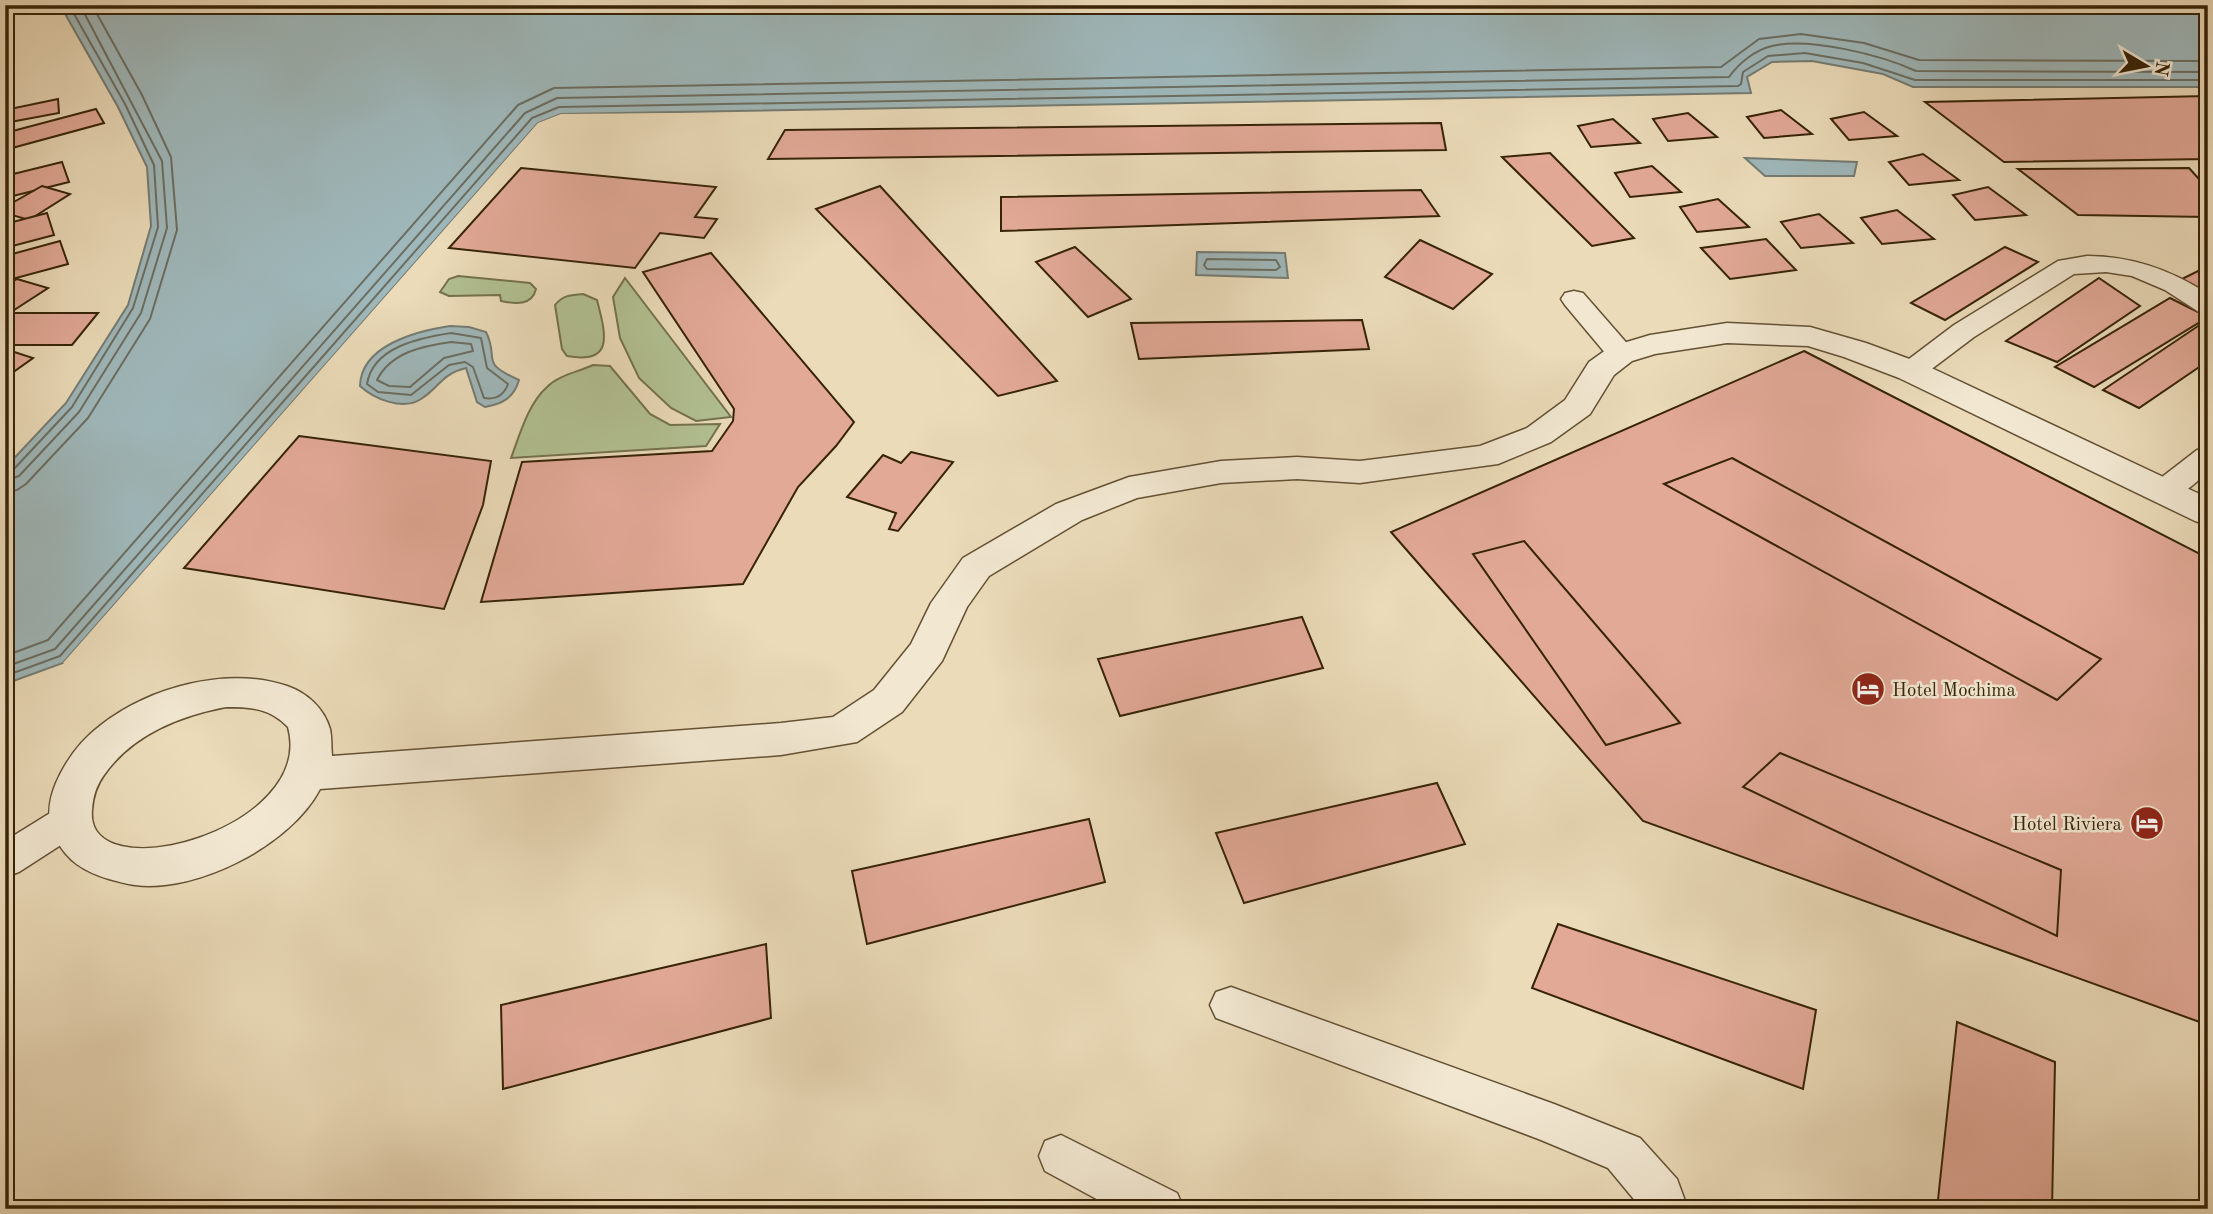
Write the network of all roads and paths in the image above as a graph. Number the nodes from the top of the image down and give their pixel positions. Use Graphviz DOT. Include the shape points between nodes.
graph roads {
  1 [pos="1574,299"];
  2 [pos="2208,306"];
  3 [pos="1621,354"];
  4 [pos="1911,371"];
  5 [pos="2208,457"];
  6 [pos="2164,491"];
  7 [pos="2208,513"];
  8 [pos="308,774"];
  9 [pos="68,821"];
  10 [pos="5,861"];
  11 [pos="1231,1005"];
  12 [pos="1061,1156"];
  13 [pos="1161,1209"];
  14 [pos="1665,1209"];
  1 -- 3 [label="lane"];
  2 -- 4 [label="lane" via="2146,270 2111,263 2067,267 1964,331"];
  3 -- 4 [label="street" via="1727,333 1810,337"];
  3 -- 8 [label="street" via="1601,369 1578,407 1539,435 1486,456 1360,472 1297,468 1221,472 1129,488 1069,512 976,567 950,603 928,651 888,701 842,732"];
  4 -- 6 [label="street"];
  5 -- 6 [label="lane"];
  6 -- 7 [label="street"];
  8 -- 9 [label="street" via="288,803 258,830 220,850 178,864 137,867 104,860 80,844"];
  8 -- 9 [label="street" via="314,746 307,722 289,704 262,693 187,699 150,714 96,755 72,793"];
  9 -- 10 [label="lane"];
  11 -- 14 [label="lane" via="1624,1153 1661,1194"];
  12 -- 13 [label="lane"];
}
